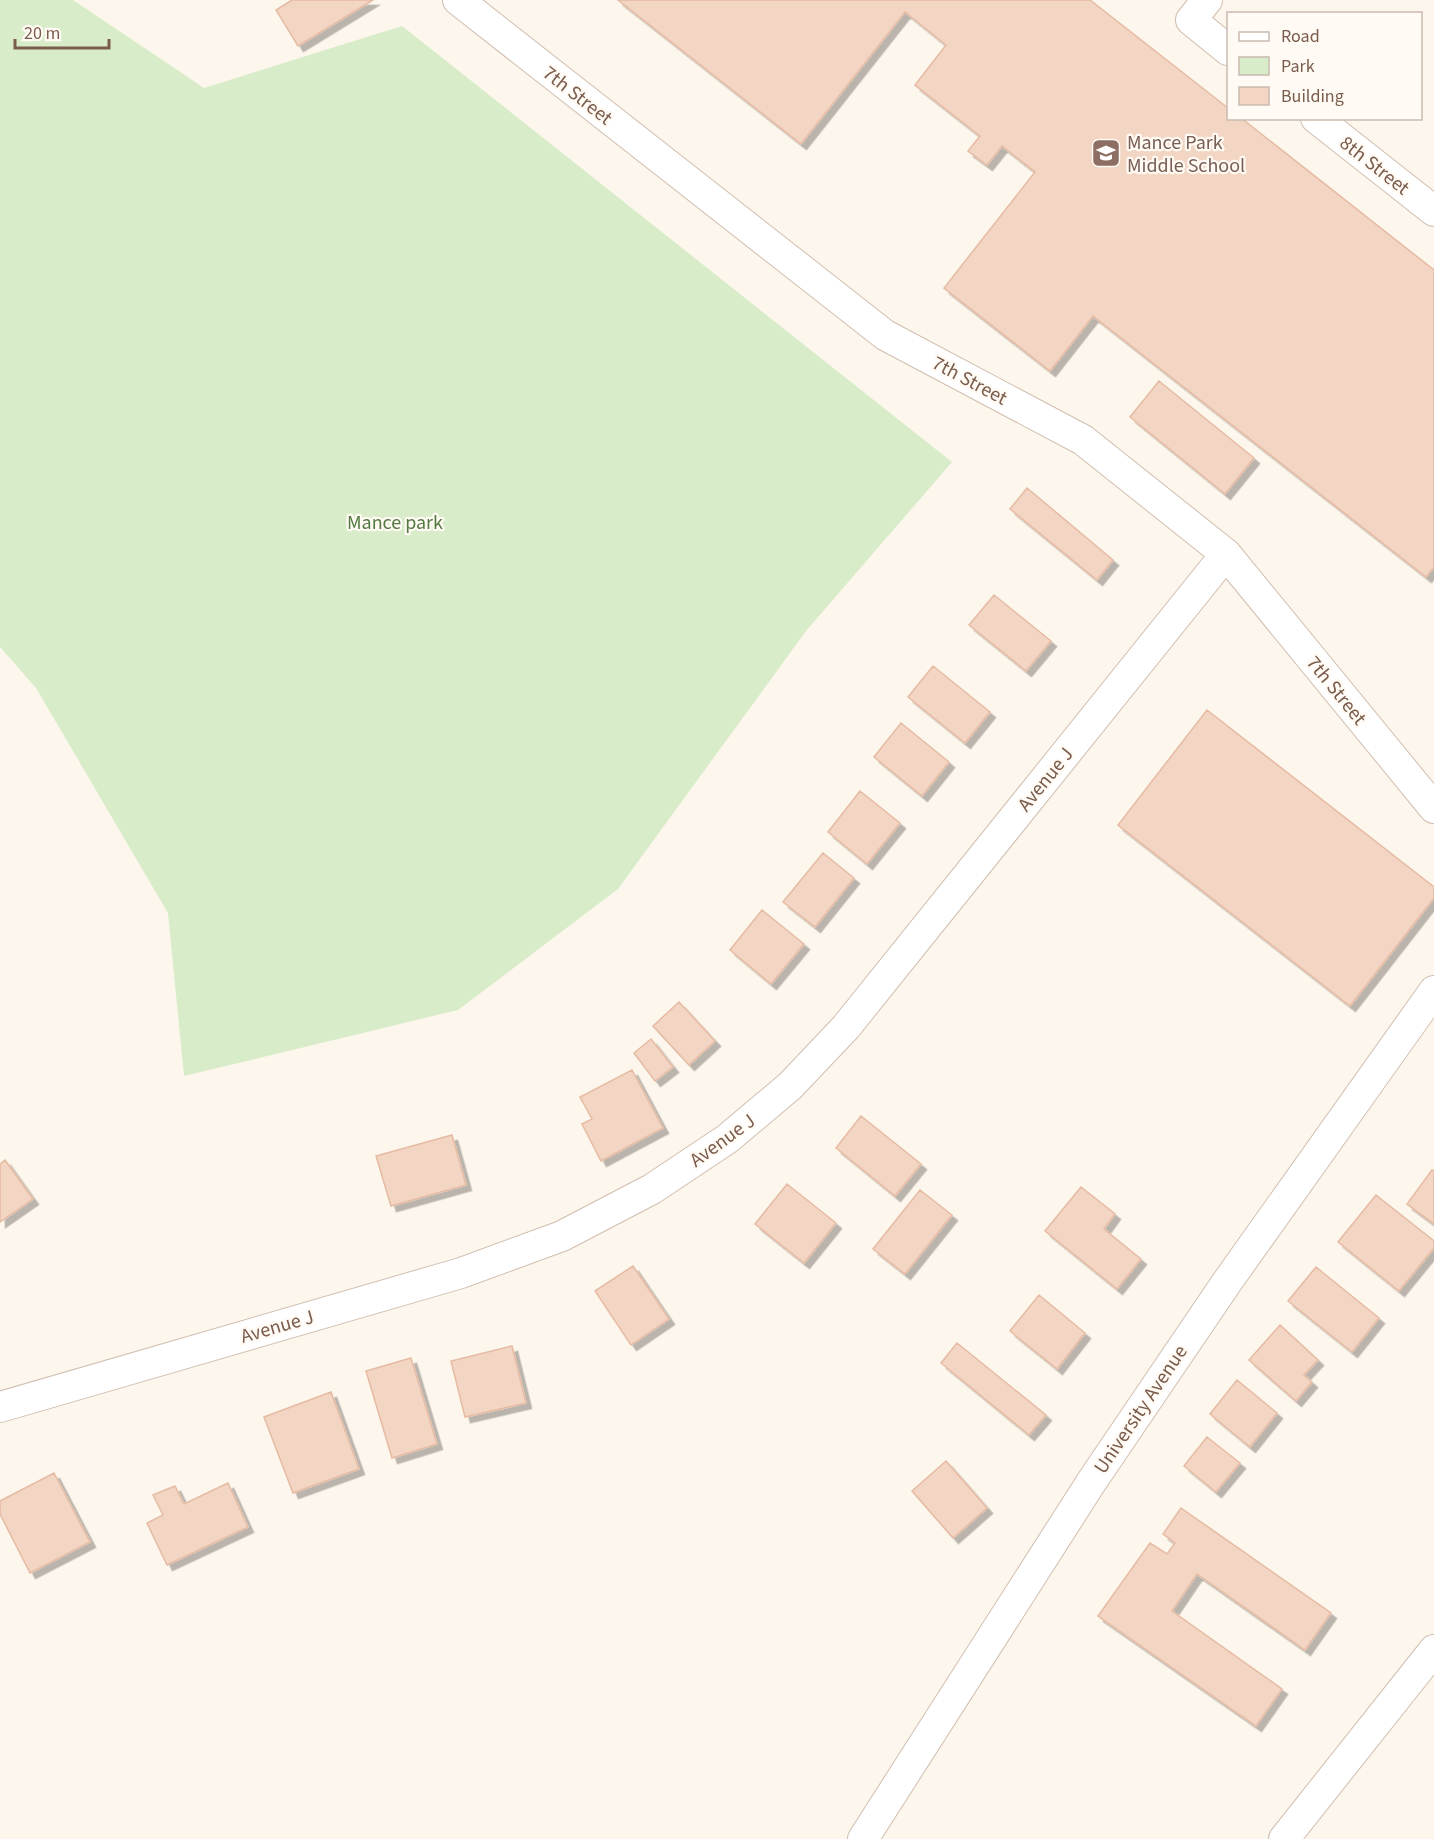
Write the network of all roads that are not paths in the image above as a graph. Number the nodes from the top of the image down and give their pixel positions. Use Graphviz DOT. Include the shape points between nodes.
graph roads {
  1 [pos="458,0"];
  2 [pos="1199,10"];
  3 [pos="1227,49"];
  4 [pos="1319,120"];
  5 [pos="1434,212"];
  6 [pos="1226,554"];
  7 [pos="1434,808"];
  8 [pos="1434,991"];
  9 [pos="0,1407"];
  10 [pos="1434,1650"];
  11 [pos="863,1839"];
  12 [pos="1284,1839"];
  1 -- 6 [label="street, 7th Street" via="885,335 1083,440"];
  2 -- 3 [label="street"];
  4 -- 5 [label="street, 8th Street"];
  6 -- 7 [label="street, 7th Street"];
  6 -- 9 [label="street, Avenue J" via="846,1026 790,1086 727,1139 652,1189 562,1236 461,1273"];
  8 -- 11 [label="street, University Avenue" via="1098,1471"];
  10 -- 12 [label="street"];
}
